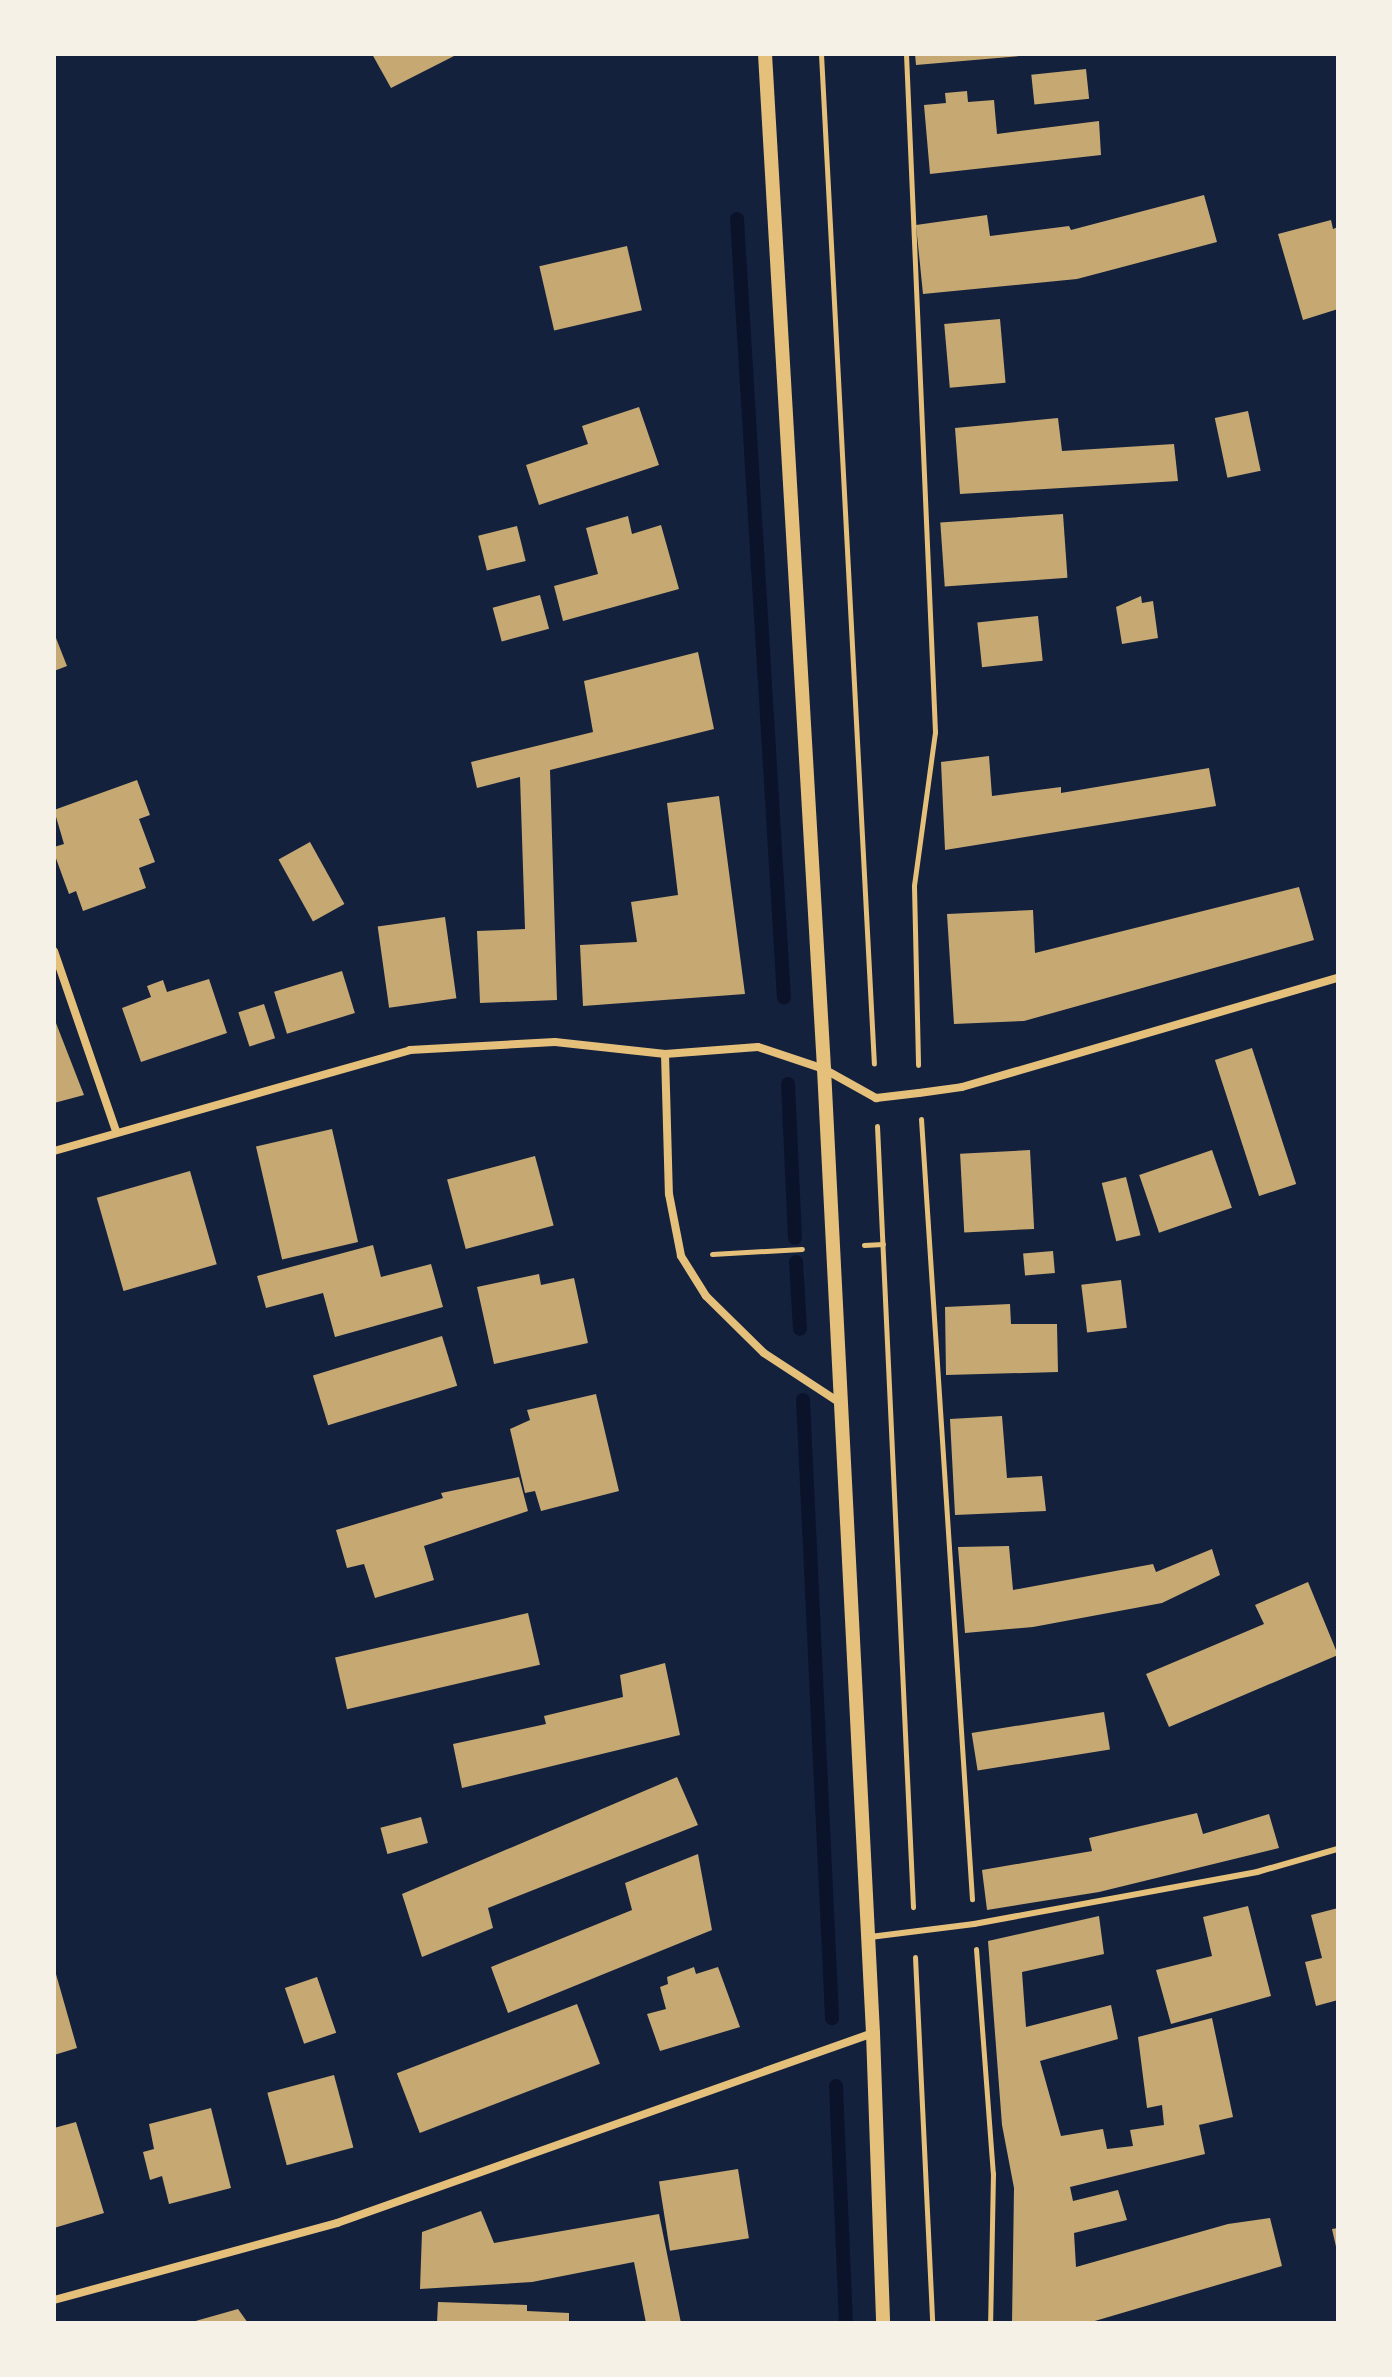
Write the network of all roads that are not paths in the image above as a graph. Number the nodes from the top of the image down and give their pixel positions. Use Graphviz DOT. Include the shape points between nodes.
graph roads {
  1 [pos="765,54"];
  2 [pos="54,951"];
  3 [pos="1338,978"];
  4 [pos="665,1054"];
  5 [pos="824,1069"];
  6 [pos="116,1131"];
  7 [pos="54,1151"];
  8 [pos="841,1403"];
  9 [pos="1338,1849"];
  10 [pos="868,1937"];
  11 [pos="873,2033"];
  12 [pos="54,2300"];
  13 [pos="883,2323"];
  1 -- 5 [label="street"];
  2 -- 6 [label="street"];
  3 -- 5 [label="street" via="962,1087 876,1098"];
  4 -- 5 [label="street" via="758,1047"];
  4 -- 6 [label="street" via="555,1042 410,1050"];
  4 -- 8 [label="street" via="669,1194 681,1256 706,1296 764,1353"];
  5 -- 8 [label="street"];
  6 -- 7 [label="street"];
  8 -- 10 [label="street"];
  9 -- 10 [label="lane" via="1257,1872 974,1924"];
  10 -- 11 [label="street"];
  11 -- 12 [label="street" via="337,2223"];
  11 -- 13 [label="street"];
}
